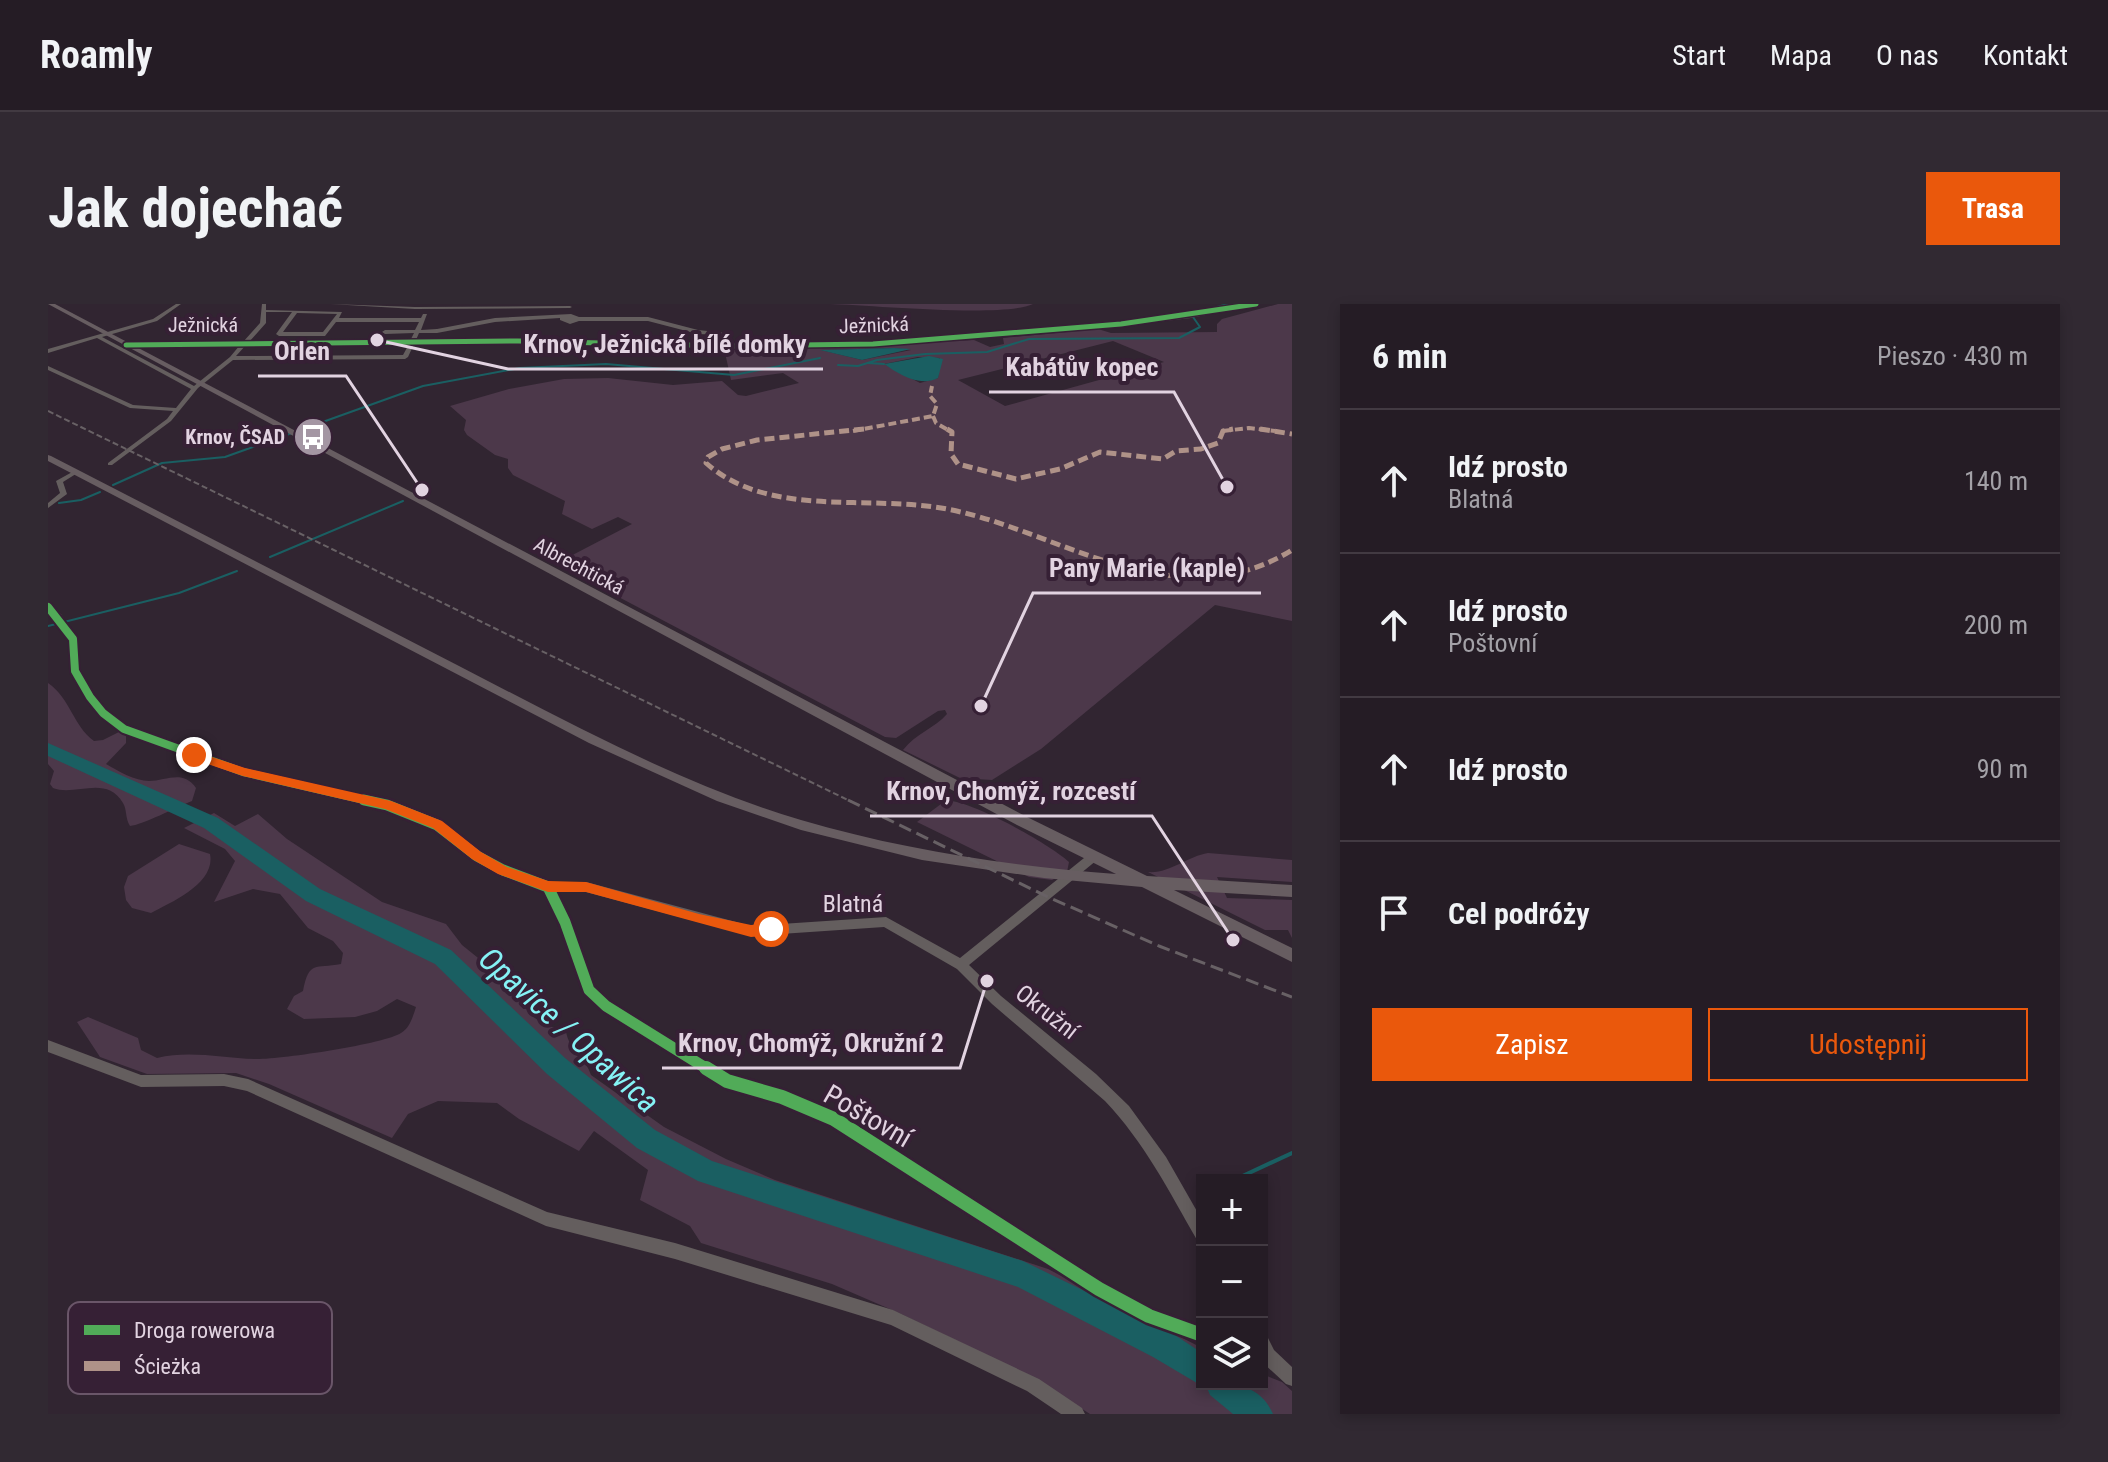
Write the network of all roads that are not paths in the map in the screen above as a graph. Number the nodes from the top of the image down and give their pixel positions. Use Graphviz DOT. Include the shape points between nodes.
graph roads {
  1 [pos="50,304"];
  2 [pos="179,304"];
  3 [pos="332,304"];
  4 [pos="1256,304"];
  5 [pos="264,308"];
  6 [pos="428,308"];
  7 [pos="296,311"];
  8 [pos="572,315"];
  9 [pos="335,320"];
  10 [pos="422,320"];
  11 [pos="719,320"];
  12 [pos="416,331"];
  13 [pos="385,332"];
  14 [pos="724,333"];
  15 [pos="107,335"];
  16 [pos="98,337"];
  17 [pos="566,341"];
  18 [pos="412,342"];
  19 [pos="245,343"];
  20 [pos="126,345"];
  21 [pos="729,346"];
  22 [pos="48,351"];
  23 [pos="232,358"];
  24 [pos="48,368"];
  25 [pos="198,386"];
  26 [pos="178,410"];
  27 [pos="48,458"];
  28 [pos="110,464"];
  29 [pos="76,472"];
  30 [pos="48,506"];
  31 [pos="48,607"];
  32 [pos="1093,857"];
  33 [pos="548,887"];
  34 [pos="1292,891"];
  35 [pos="1292,955"];
  36 [pos="961,965"];
  37 [pos="48,1046"];
  38 [pos="1196,1225"];
  39 [pos="1196,1333"];
  40 [pos="1268,1355"];
  41 [pos="1292,1378"];
  42 [pos="1076,1414"];
  1 -- 15 [label="main road, Albrechtická"];
  2 -- 15 [label="street" via="155,320"];
  3 -- 6 [label="street"];
  4 -- 21 [label="street, Ježnická" via="1191,316 928,341"];
  5 -- 7 [label="street"];
  5 -- 19 [label="street" via="263,323"];
  6 -- 8 [label="street"];
  6 -- 10 [label="street"];
  7 -- 9 [label="street" via="340,313"];
  7 -- 9 [label="street" via="279,334 325,334"];
  8 -- 12 [label="street"];
  8 -- 14 [label="street" via="648,319"];
  8 -- 17 [label="street"];
  9 -- 10 [label="street"];
  10 -- 12 [label="street"];
  11 -- 14 [label="street"];
  12 -- 13 [label="street"];
  12 -- 18 [label="street"];
  14 -- 21 [label="street"];
  15 -- 16 [label="street"];
  15 -- 20 [label="main road, Albrechtická"];
  16 -- 22 [label="street"];
  16 -- 25 [label="street"];
  17 -- 18 [label="street, Ježnická"];
  17 -- 21 [label="street, Ježnická"];
  18 -- 19 [label="street, Ježnická"];
  18 -- 23 [label="street" via="405,357"];
  19 -- 20 [label="street, Ježnická"];
  19 -- 23 [label="street"];
  20 -- 25 [label="main road, Albrechtická"];
  23 -- 25 [label="street"];
  24 -- 26 [label="street" via="132,407"];
  25 -- 26 [label="street"];
  25 -- 32 [label="main road, Albrechtická"];
  26 -- 28 [label="street"];
  27 -- 29 [label="main road"];
  29 -- 30 [label="street" via="60,480 64,494"];
  29 -- 34 [label="main road" via="654,770 778,818 896,849 1033,872"];
  31 -- 33 [label="street" via="75,644 75,671 90,697 124,729 243,772 414,815 503,870"];
  32 -- 35 [label="main road, Albrechtická"];
  32 -- 36 [label="street"];
  33 -- 36 [label="street, Blatná" via="586,887 751,931 886,922"];
  33 -- 39 [label="street, Poštovní" via="589,990 606,1006 727,1081 834,1119 1099,1289 1149,1316"];
  36 -- 38 [label="street, Okružní" via="989,997 1112,1098 1140,1132"];
  37 -- 42 [label="street" via="141,1081 224,1080 248,1085 546,1219 675,1251 893,1318 1033,1385"];
  40 -- 41 [label="street"];
}
